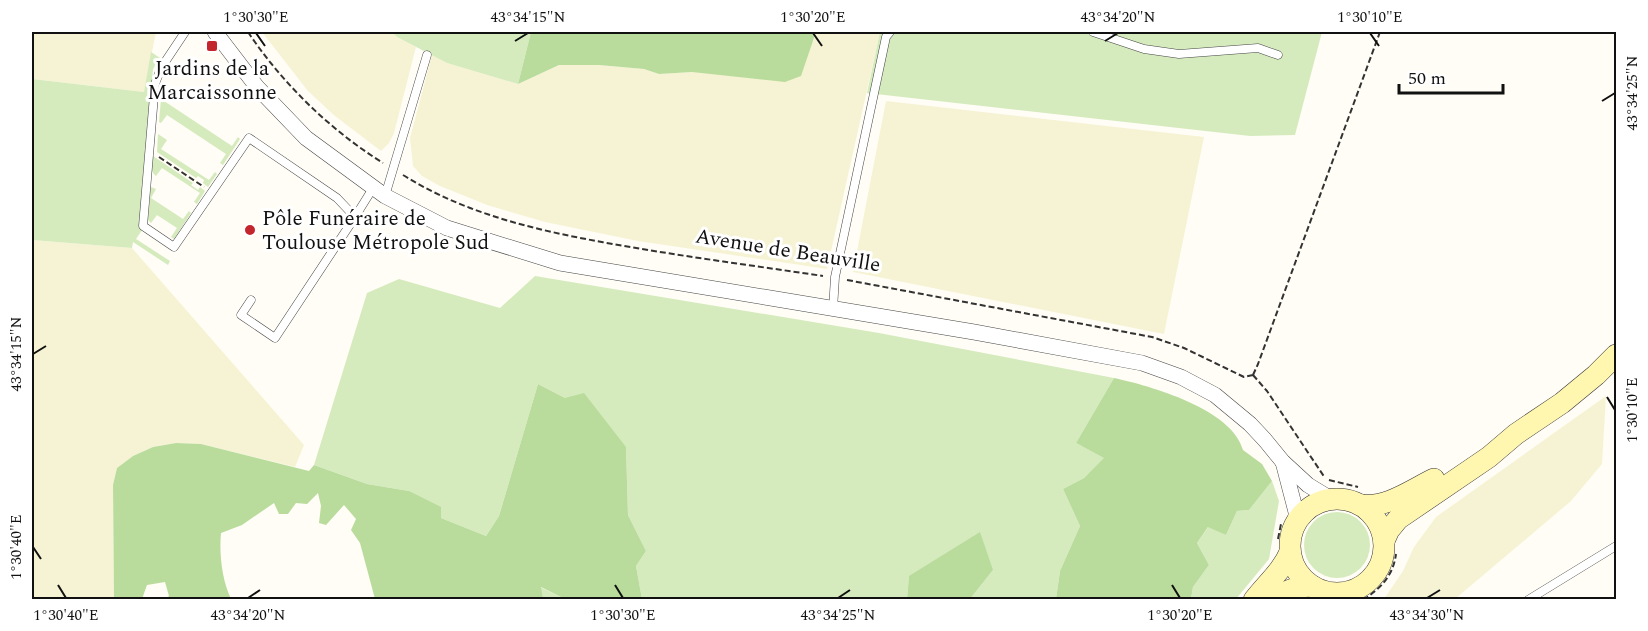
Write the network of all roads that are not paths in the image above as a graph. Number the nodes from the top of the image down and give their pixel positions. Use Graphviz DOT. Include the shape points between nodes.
graph roads {
  1 [pos="185,32"];
  2 [pos="215,32"];
  3 [pos="890,32"];
  4 [pos="1093,32"];
  5 [pos="427,55"];
  6 [pos="1278,55"];
  7 [pos="379,192"];
  8 [pos="354,217"];
  9 [pos="251,300"];
  10 [pos="833,309"];
  11 [pos="1617,355"];
  12 [pos="1516,434"];
  13 [pos="1283,462"];
  14 [pos="1364,497"];
  15 [pos="1331,499"];
  16 [pos="1288,523"];
  17 [pos="1391,543"];
  18 [pos="1617,546"];
  19 [pos="1284,549"];
  20 [pos="1312,586"];
  21 [pos="1254,600"];
  22 [pos="1270,600"];
  23 [pos="1528,600"];
  1 -- 8 [label="lane" via="155,84 143,226 174,247 249,138 337,198"];
  2 -- 7 [label="street" via="257,87 306,138"];
  3 -- 10 [label="lane" via="835,277"];
  4 -- 6 [label="lane" via="1144,49 1179,54 1258,48"];
  5 -- 7 [label="lane" via="393,170"];
  7 -- 8 [label="lane"];
  7 -- 10 [label="street" via="447,228 560,263"];
  8 -- 9 [label="lane" via="275,338 240,315"];
  10 -- 13 [label="street" via="1060,347 1152,367 1215,395 1250,424"];
  11 -- 12 [label="main road" via="1582,388"];
  12 -- 14 [label="main road" via="1387,503 1372,507"];
  12 -- 17 [label="main road" via="1398,519 1389,530"];
  13 -- 15 [label="street"];
  13 -- 16 [label="street" via="1296,512"];
  14 -- 15 [label="main road"];
  14 -- 17 [label="main road"];
  15 -- 16 [label="main road"];
  16 -- 19 [label="main road" via="1292,532"];
  17 -- 20 [label="main road" via="1380,567 1362,586 1337,594"];
  18 -- 23 [label="lane"];
  19 -- 20 [label="main road" via="1297,572"];
  19 -- 21 [label="main road" via="1286,562"];
  20 -- 22 [label="main road" via="1289,590"];
}
